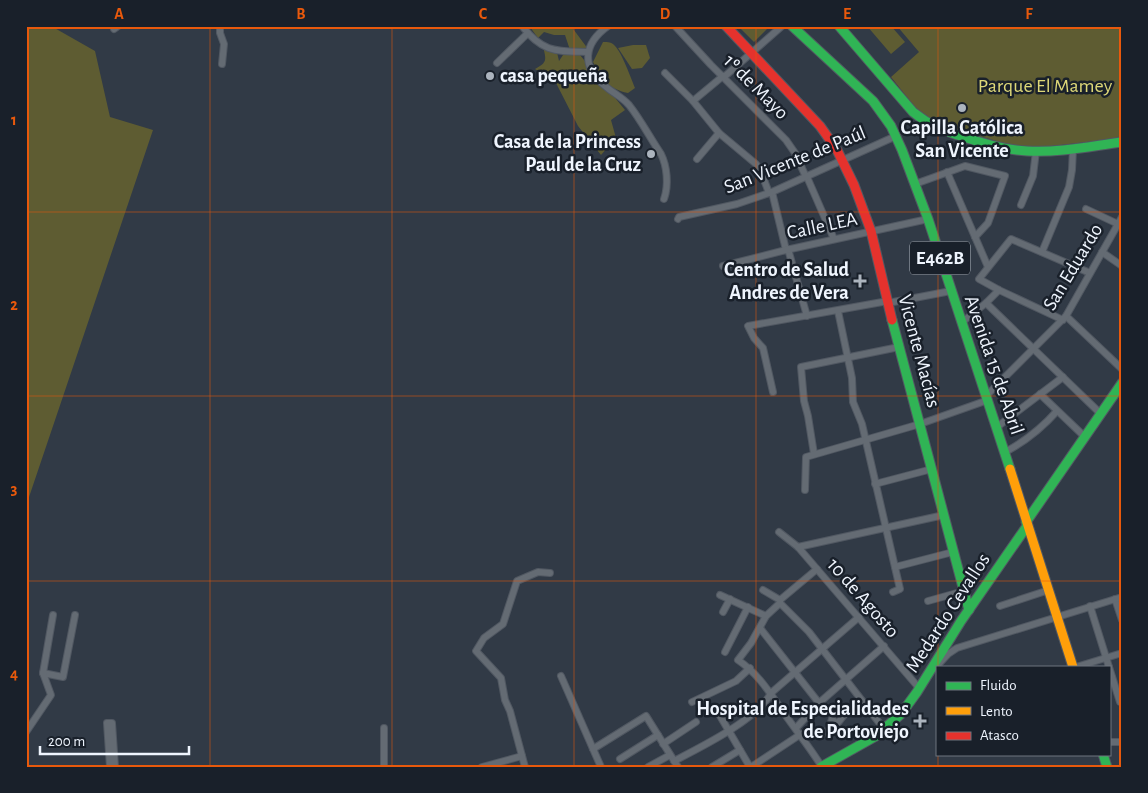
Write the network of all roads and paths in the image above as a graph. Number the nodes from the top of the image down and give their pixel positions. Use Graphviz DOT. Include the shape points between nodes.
graph roads {
  1 [pos="220,26"];
  2 [pos="522,26"];
  3 [pos="608,26"];
  4 [pos="726,26"];
  5 [pos="782,26"];
  6 [pos="792,26"];
  7 [pos="839,26"];
  8 [pos="675,27"];
  9 [pos="528,33"];
  10 [pos="588,52"];
  11 [pos="752,53"];
  12 [pos="497,63"];
  13 [pos="222,64"];
  14 [pos="665,74"];
  15 [pos="723,76"];
  16 [pos="693,101"];
  17 [pos="719,133"];
  18 [pos="896,136"];
  19 [pos="1122,142"];
  20 [pos="1073,148"];
  21 [pos="1036,151"];
  22 [pos="697,159"];
  23 [pos="843,160"];
  24 [pos="947,172"];
  25 [pos="806,177"];
  26 [pos="915,184"];
  27 [pos="771,192"];
  28 [pos="664,199"];
  29 [pos="1021,205"];
  30 [pos="1086,209"];
  31 [pos="1122,217"];
  32 [pos="678,219"];
  33 [pos="928,219"];
  34 [pos="1118,224"];
  35 [pos="871,231"];
  36 [pos="974,237"];
  37 [pos="834,239"];
  38 [pos="787,250"];
  39 [pos="1042,252"];
  40 [pos="1102,252"];
  41 [pos="723,266"];
  42 [pos="1122,266"];
  43 [pos="988,267"];
  44 [pos="1090,273"];
  45 [pos="999,290"];
  46 [pos="951,291"];
  47 [pos="888,302"];
  48 [pos="986,304"];
  49 [pos="838,311"];
  50 [pos="807,316"];
  51 [pos="1065,318"];
  52 [pos="961,323"];
  53 [pos="899,347"];
  54 [pos="1034,349"];
  55 [pos="848,358"];
  56 [pos="1122,369"];
  57 [pos="1063,377"];
  58 [pos="1122,383"];
  59 [pos="773,392"];
  60 [pos="1040,394"];
  61 [pos="987,398"];
  62 [pos="1057,411"];
  63 [pos="1101,414"];
  64 [pos="920,424"];
  65 [pos="997,427"];
  66 [pos="1085,437"];
  67 [pos="866,440"];
  68 [pos="1005,452"];
  69 [pos="814,454"];
  70 [pos="932,469"];
  71 [pos="875,484"];
  72 [pos="805,490"];
  73 [pos="944,515"];
  74 [pos="1027,524"];
  75 [pos="886,529"];
  76 [pos="779,532"];
  77 [pos="798,547"];
  78 [pos="953,552"];
  79 [pos="895,568"];
  80 [pos="817,569"];
  81 [pos="550,573"];
  82 [pos="763,590"];
  83 [pos="1049,590"];
  84 [pos="964,591"];
  85 [pos="893,592"];
  86 [pos="720,595"];
  87 [pos="1118,598"];
  88 [pos="730,599"];
  89 [pos="928,601"];
  90 [pos="780,602"];
  91 [pos="1000,606"];
  92 [pos="1090,606"];
  93 [pos="748,607"];
  94 [pos="969,610"];
  95 [pos="723,612"];
  96 [pos="53,615"];
  97 [pos="75,616"];
  98 [pos="766,616"];
  99 [pos="859,617"];
  100 [pos="1057,617"];
  101 [pos="1122,620"];
  102 [pos="760,628"];
  103 [pos="949,640"];
  104 [pos="884,646"];
  105 [pos="957,648"];
  106 [pos="822,649"];
  107 [pos="725,652"];
  108 [pos="1122,653"];
  109 [pos="1106,658"];
  110 [pos="937,666"];
  111 [pos="1075,666"];
  112 [pos="1078,666"];
  113 [pos="1109,666"];
  114 [pos="750,668"];
  115 [pos="936,668"];
  116 [pos="1110,670"];
  117 [pos="43,673"];
  118 [pos="794,673"];
  119 [pos="561,676"];
  120 [pos="845,679"];
  121 [pos="920,687"];
  122 [pos="771,693"];
  123 [pos="862,701"];
  124 [pos="692,702"];
  125 [pos="1120,702"];
  126 [pos="819,704"];
  127 [pos="716,709"];
  128 [pos="696,722"];
  129 [pos="384,728"];
  130 [pos="796,728"];
  131 [pos="884,729"];
  132 [pos="728,730"];
  133 [pos="26,732"];
  134 [pos="801,734"];
  135 [pos="823,734"];
  136 [pos="658,735"];
  137 [pos="663,744"];
  138 [pos="593,749"];
  139 [pos="740,750"];
  140 [pos="670,754"];
  141 [pos="522,756"];
  142 [pos="620,759"];
  143 [pos="676,764"];
  144 [pos="110,767"];
  145 [pos="115,767"];
  146 [pos="384,767"];
  147 [pos="482,767"];
  148 [pos="525,767"];
  149 [pos="601,767"];
  150 [pos="648,767"];
  151 [pos="712,767"];
  152 [pos="751,767"];
  153 [pos="821,767"];
  1 -- 13 [label="street" via="224,44"];
  2 -- 9 [label="street"];
  3 -- 10 [label="street" via="593,40"];
  4 -- 11 [label="street, Vicente Macías"];
  5 -- 11 [label="street"];
  6 -- 18 [label="street, Avenida 15 de Abril / E462B" via="873,101"];
  7 -- 21 [label="street" via="919,118 936,128 968,138"];
  8 -- 15 [label="street, 1º de Mayo"];
  9 -- 10 [label="street" via="551,50"];
  9 -- 12 [label="street"];
  10 -- 28 [label="street" via="590,69 603,85 633,110 664,159"];
  11 -- 15 [label="street"];
  11 -- 23 [label="street, Vicente Macías" via="820,126"];
  14 -- 16 [label="street"];
  15 -- 16 [label="street"];
  15 -- 25 [label="street, 1º de Mayo" via="786,140"];
  16 -- 17 [label="street"];
  17 -- 22 [label="street"];
  17 -- 27 [label="street" via="756,164"];
  18 -- 23 [label="street, San Vicente de Paúl"];
  18 -- 26 [label="street, Avenida 15 de Abril / E462B"];
  19 -- 20 [label="street"];
  20 -- 21 [label="street"];
  20 -- 39 [label="street" via="1069,187"];
  21 -- 29 [label="street" via="1033,176"];
  23 -- 25 [label="street, San Vicente de Paúl"];
  23 -- 35 [label="street, Vicente Macías"];
  24 -- 26 [label="street"];
  24 -- 36 [label="street"];
  24 -- 36 [label="street" via="969,166 1005,176 988,223"];
  25 -- 27 [label="street, San Vicente de Paúl"];
  25 -- 37 [label="street, 1º de Mayo"];
  26 -- 33 [label="street, Avenida 15 de Abril / E462B"];
  27 -- 32 [label="street, San Vicente de Paúl"];
  27 -- 38 [label="street"];
  30 -- 34 [label="street"];
  31 -- 34 [label="street, San Eduardo"];
  33 -- 35 [label="street, Calle LEA"];
  33 -- 46 [label="street, Avenida 15 de Abril / E462B"];
  34 -- 40 [label="street, San Eduardo"];
  35 -- 37 [label="street, Calle LEA"];
  35 -- 47 [label="street, Vicente Macías"];
  36 -- 43 [label="street"];
  37 -- 38 [label="street, Calle LEA"];
  38 -- 41 [label="street, Calle LEA"];
  38 -- 50 [label="street"];
  39 -- 43 [label="street" via="1011,239"];
  39 -- 44 [label="street"];
  40 -- 42 [label="street"];
  40 -- 44 [label="street, San Eduardo"];
  43 -- 45 [label="street" via="978,279"];
  44 -- 51 [label="street, San Eduardo"];
  45 -- 48 [label="street"];
  45 -- 51 [label="street"];
  46 -- 47 [label="street"];
  46 -- 52 [label="street, Avenida 15 de Abril / E462B"];
  47 -- 49 [label="street"];
  47 -- 53 [label="street, Vicente Macías"];
  48 -- 52 [label="street"];
  48 -- 54 [label="street"];
  49 -- 50 [label="street"];
  49 -- 55 [label="street"];
  50 -- 59 [label="street" via="748,326 763,348"];
  51 -- 54 [label="street, San Eduardo"];
  51 -- 56 [label="street"];
  52 -- 61 [label="street, Avenida 15 de Abril / E462B"];
  53 -- 55 [label="street"];
  53 -- 64 [label="street, Vicente Macías"];
  54 -- 57 [label="street"];
  54 -- 61 [label="street, San Eduardo"];
  55 -- 67 [label="street" via="853,402"];
  55 -- 69 [label="street" via="801,367"];
  57 -- 60 [label="street"];
  57 -- 63 [label="street"];
  58 -- 63 [label="street, Medardo Cevallos"];
  60 -- 62 [label="street"];
  60 -- 65 [label="street"];
  61 -- 64 [label="street, San Eduardo"];
  61 -- 65 [label="street, Avenida 15 de Abril / E462B"];
  62 -- 66 [label="street"];
  62 -- 68 [label="street" via="1026,441"];
  63 -- 66 [label="street, Medardo Cevallos"];
  64 -- 67 [label="street, San Eduardo"];
  64 -- 70 [label="street, Vicente Macías"];
  65 -- 68 [label="street, Avenida 15 de Abril / E462B"];
  66 -- 74 [label="street, Medardo Cevallos"];
  67 -- 69 [label="street, San Eduardo"];
  67 -- 71 [label="street"];
  68 -- 74 [label="street, Avenida 15 de Abril / E462B"];
  69 -- 72 [label="street" via="806,457"];
  70 -- 71 [label="street"];
  70 -- 73 [label="street, Vicente Macías"];
  71 -- 75 [label="street"];
  73 -- 75 [label="street"];
  73 -- 78 [label="street, Vicente Macías"];
  74 -- 83 [label="street, Avenida 15 de Abril / E462B"];
  74 -- 94 [label="street, Medardo Cevallos"];
  75 -- 77 [label="street"];
  75 -- 79 [label="street"];
  76 -- 77 [label="street, 10 de Agosto"];
  77 -- 80 [label="street, 10 de Agosto"];
  78 -- 79 [label="street"];
  78 -- 84 [label="street, Vicente Macías"];
  79 -- 85 [label="street" via="900,589"];
  80 -- 90 [label="street"];
  80 -- 99 [label="street, 10 de Agosto"];
  81 -- 141 [label="street" via="538,572 517,581 503,624 484,638 476,651 501,678"];
  82 -- 90 [label="street"];
  83 -- 91 [label="street"];
  83 -- 100 [label="street, Avenida 15 de Abril / E462B"];
  84 -- 89 [label="street"];
  84 -- 94 [label="street, Vicente Macías"];
  86 -- 88 [label="street"];
  87 -- 92 [label="street"];
  87 -- 101 [label="street"];
  88 -- 93 [label="street"];
  88 -- 95 [label="street"];
  90 -- 98 [label="street"];
  90 -- 106 [label="street"];
  92 -- 100 [label="street"];
  92 -- 109 [label="street"];
  93 -- 98 [label="street"];
  93 -- 107 [label="street"];
  94 -- 103 [label="street, Medardo Cevallos"];
  96 -- 117 [label="street"];
  97 -- 117 [label="street" via="63,677"];
  98 -- 102 [label="street"];
  99 -- 104 [label="street, 10 de Agosto"];
  99 -- 106 [label="street"];
  100 -- 105 [label="street"];
  100 -- 111 [label="street, Avenida 15 de Abril / E462B"];
  102 -- 114 [label="street" via="738,660"];
  102 -- 118 [label="street"];
  103 -- 105 [label="street" via="951,647"];
  103 -- 121 [label="street, Medardo Cevallos"];
  104 -- 120 [label="street"];
  104 -- 121 [label="street, 10 de Agosto"];
  105 -- 110 [label="street"];
  106 -- 118 [label="street"];
  106 -- 120 [label="street"];
  108 -- 109 [label="street"];
  109 -- 112 [label="street"];
  109 -- 113 [label="street"];
  114 -- 122 [label="street"];
  114 -- 124 [label="street" via="736,681"];
  115 -- 121 [label="street"];
  116 -- 125 [label="street"];
  117 -- 133 [label="street" via="51,695"];
  118 -- 122 [label="street"];
  118 -- 126 [label="street"];
  119 -- 138 [label="street"];
  120 -- 123 [label="street"];
  120 -- 126 [label="street"];
  121 -- 131 [label="street, Medardo Cevallos" via="903,711"];
  122 -- 130 [label="street"];
  122 -- 132 [label="street" via="764,704"];
  123 -- 131 [label="street"];
  123 -- 135 [label="street" via="848,710 837,724 832,719 829,729"];
  126 -- 130 [label="street"];
  127 -- 132 [label="street"];
  128 -- 137 [label="street"];
  129 -- 146 [label="street"];
  130 -- 134 [label="street"];
  131 -- 153 [label="street, Medardo Cevallos"];
  132 -- 139 [label="street"];
  132 -- 143 [label="street"];
  134 -- 152 [label="street"];
  134 -- 153 [label="street"];
  136 -- 137 [label="street"];
  136 -- 138 [label="street" via="646,716"];
  136 -- 142 [label="street"];
  137 -- 140 [label="street"];
  138 -- 149 [label="street"];
  139 -- 151 [label="street"];
  139 -- 152 [label="street"];
  140 -- 143 [label="street"];
  140 -- 150 [label="street"];
  141 -- 147 [label="street"];
  141 -- 148 [label="street"];
  144 -- 145 [label="street" via="106,723 112,723"];
}
